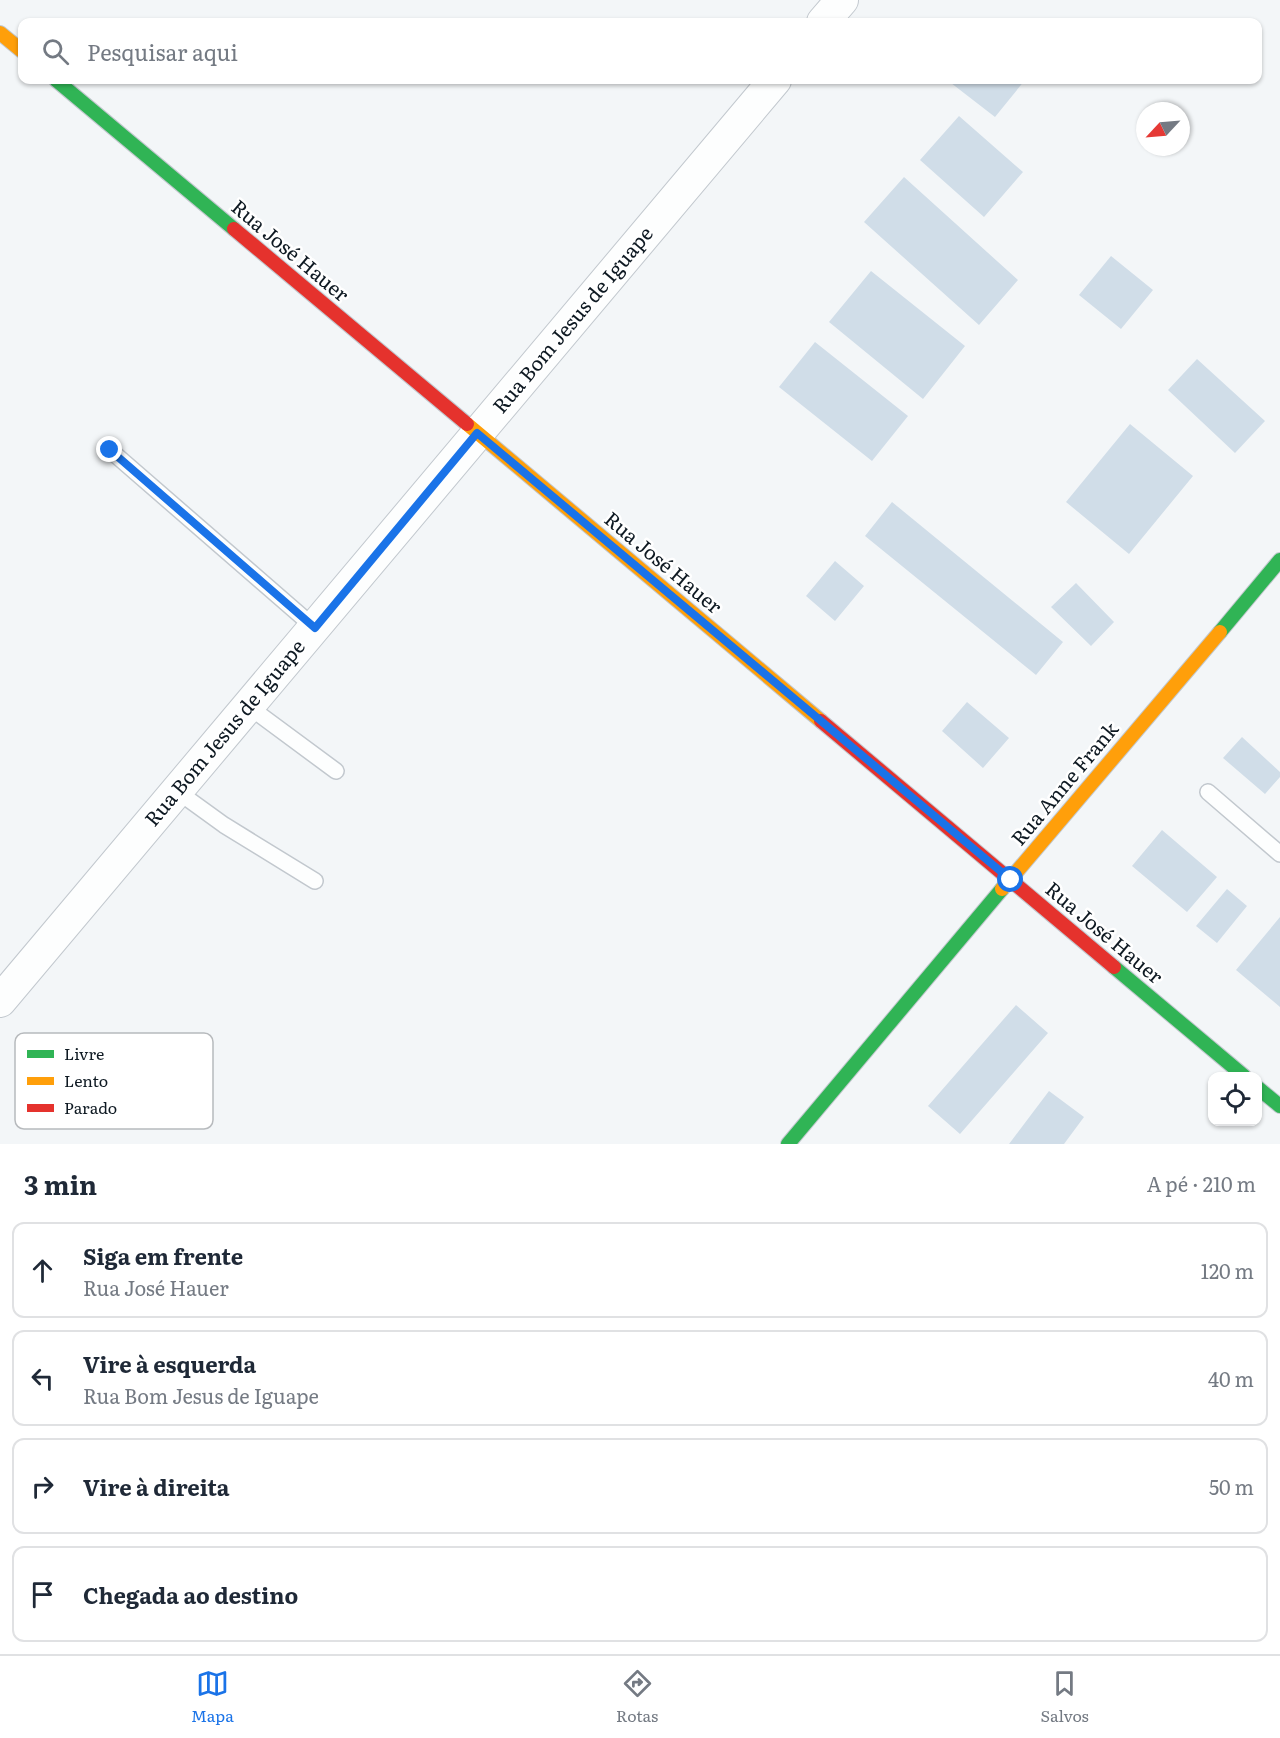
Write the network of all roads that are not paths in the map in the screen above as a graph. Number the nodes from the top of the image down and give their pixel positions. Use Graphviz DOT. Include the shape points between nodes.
graph roads {
  1 [pos="842,0"];
  2 [pos="826,18"];
  3 [pos="0,33"];
  4 [pos="18,48"];
  5 [pos="61,84"];
  6 [pos="772,84"];
  7 [pos="477,433"];
  8 [pos="110,450"];
  9 [pos="1280,560"];
  10 [pos="315,628"];
  11 [pos="248,706"];
  12 [pos="336,771"];
  13 [pos="177,790"];
  14 [pos="1208,792"];
  15 [pos="1280,854"];
  16 [pos="1011,880"];
  17 [pos="315,881"];
  18 [pos="0,1001"];
  19 [pos="1238,1072"];
  20 [pos="1262,1092"];
  21 [pos="1280,1106"];
  22 [pos="788,1144"];
  1 -- 2 [label="street"];
  3 -- 4 [label="main road"];
  5 -- 7 [label="main road, Rua José Hauer"];
  6 -- 7 [label="street, Rua Bom Jesus de Iguape"];
  7 -- 10 [label="street, Rua Bom Jesus de Iguape"];
  7 -- 16 [label="main road, Rua José Hauer"];
  8 -- 10 [label="lane"];
  9 -- 16 [label="main road, Rua Anne Frank"];
  10 -- 11 [label="street, Rua Bom Jesus de Iguape"];
  11 -- 12 [label="lane"];
  11 -- 13 [label="street, Rua Bom Jesus de Iguape"];
  13 -- 17 [label="lane" via="224,825"];
  13 -- 18 [label="street, Rua Bom Jesus de Iguape"];
  14 -- 15 [label="lane"];
  16 -- 19 [label="main road, Rua José Hauer"];
  16 -- 22 [label="main road, Rua Anne Frank"];
  20 -- 21 [label="main road"];
}
